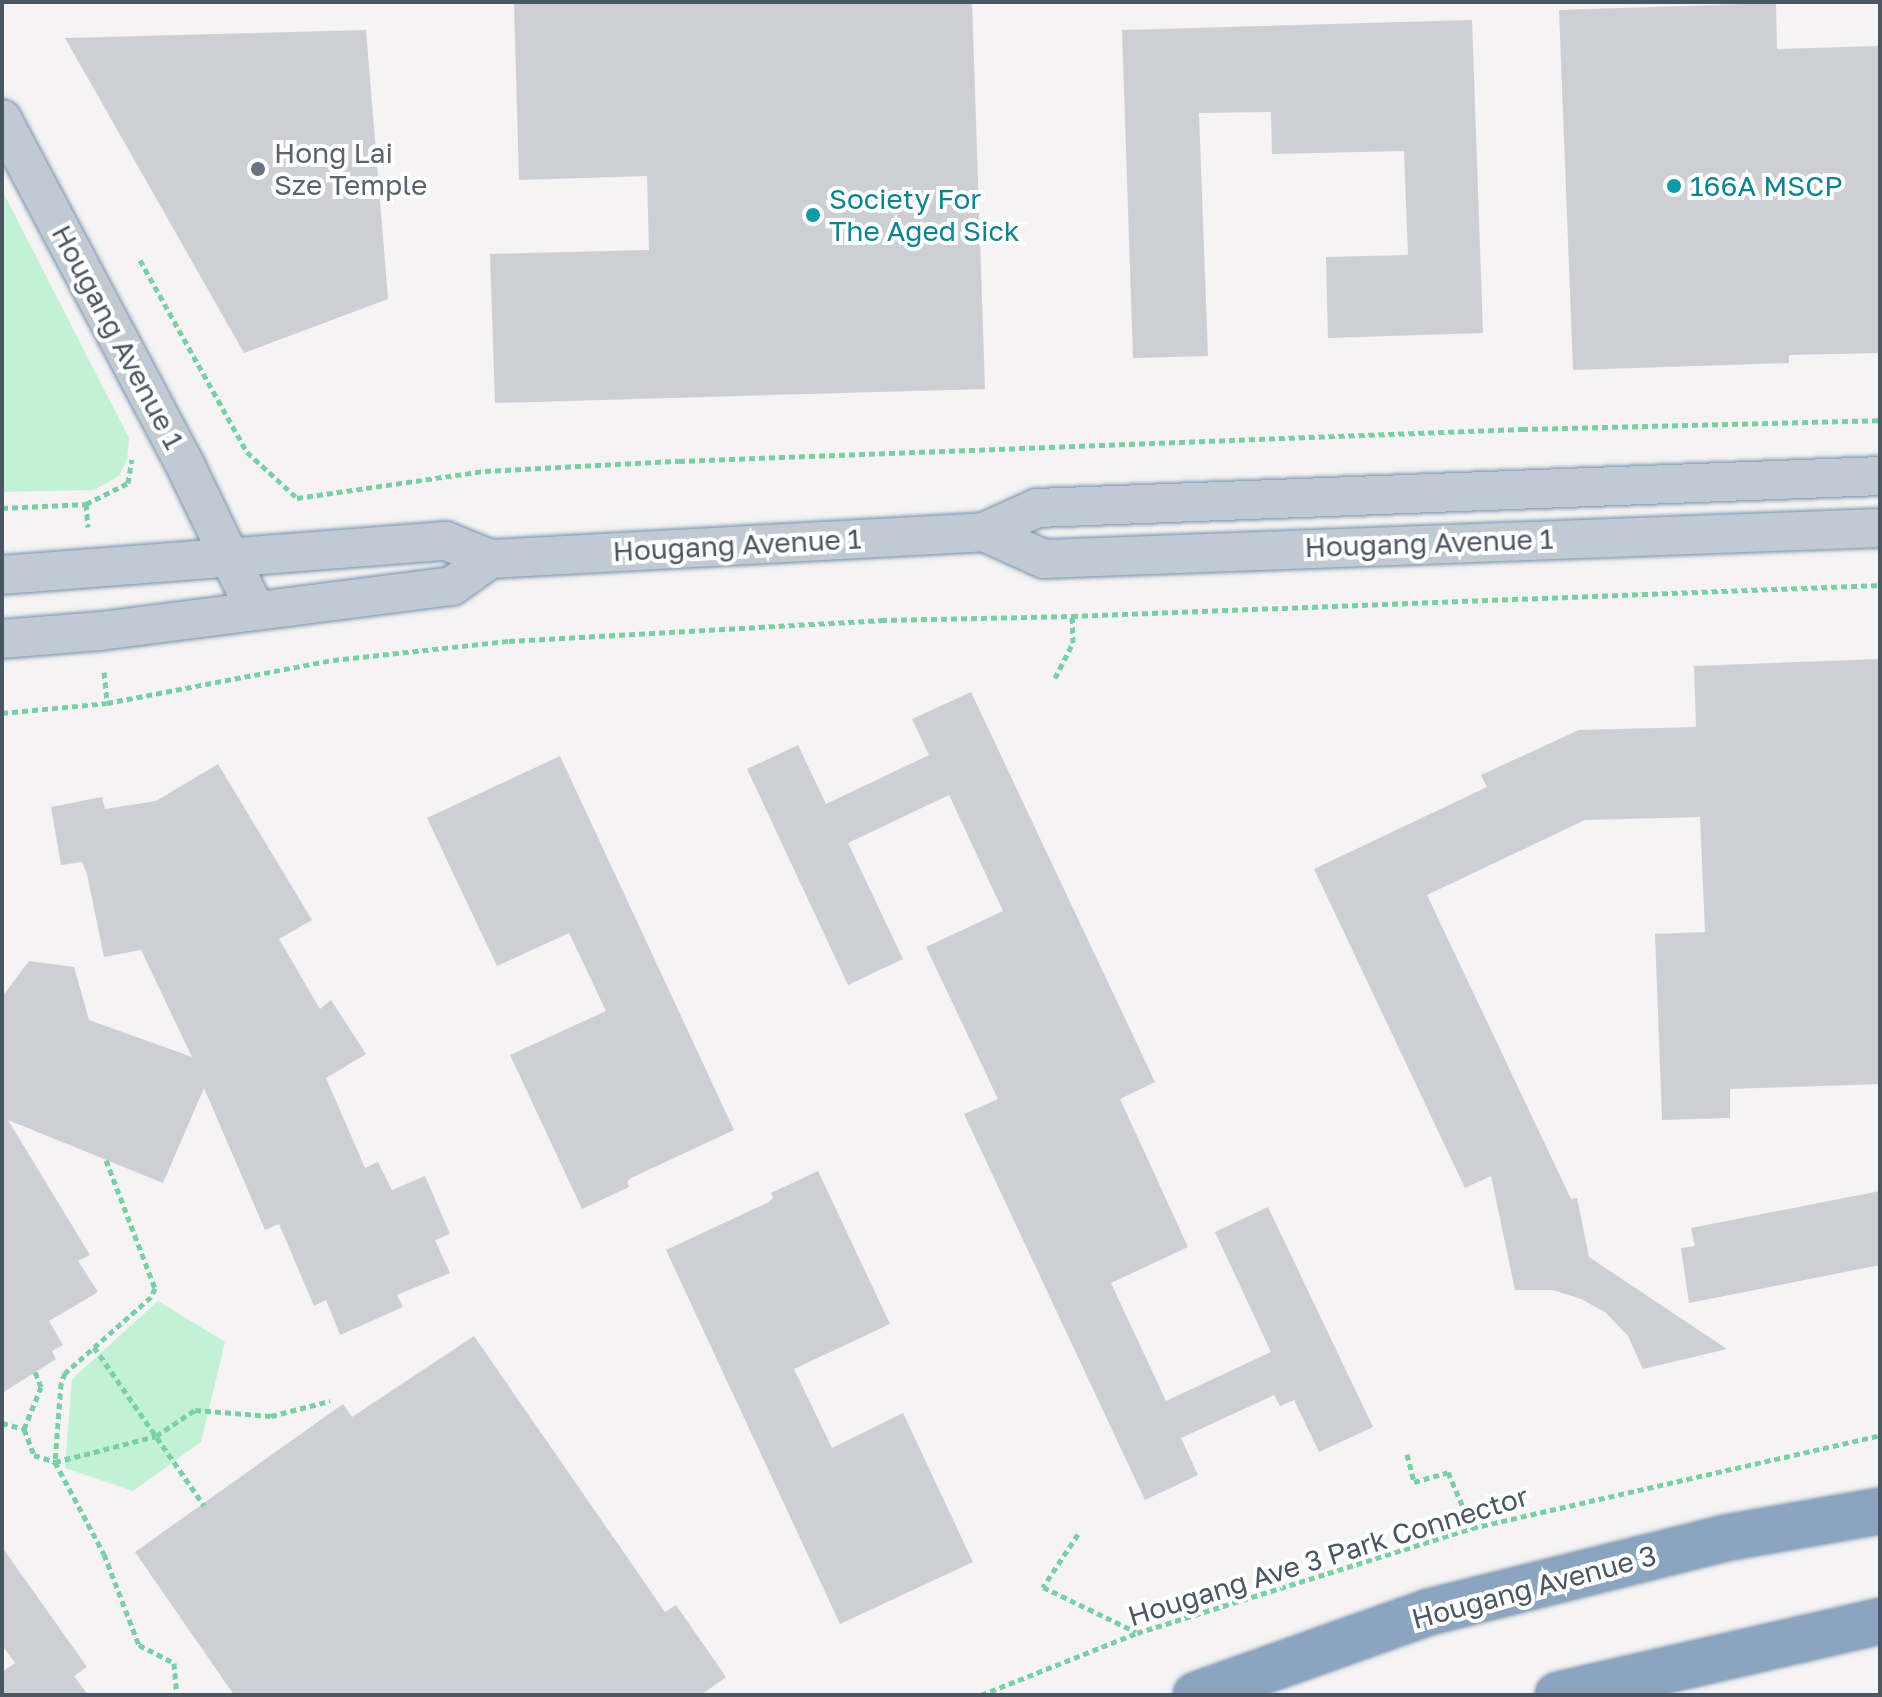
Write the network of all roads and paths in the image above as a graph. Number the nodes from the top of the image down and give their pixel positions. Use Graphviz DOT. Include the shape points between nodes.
graph roads {
  1 [pos="2,119"];
  2 [pos="140,260"];
  3 [pos="1880,420"];
  4 [pos="1880,476"];
  5 [pos="128,483"];
  6 [pos="2,508"];
  7 [pos="1880,528"];
  8 [pos="984,532"];
  9 [pos="230,557"];
  10 [pos="490,559"];
  11 [pos="2,575"];
  12 [pos="1880,585"];
  13 [pos="255,610"];
  14 [pos="1072,616"];
  15 [pos="2,639"];
  16 [pos="1055,678"];
  17 [pos="2,713"];
  18 [pos="106,1160"];
  19 [pos="94,1347"];
  20 [pos="35,1371"];
  21 [pos="330,1401"];
  22 [pos="2,1423"];
  23 [pos="24,1429"];
  24 [pos="1880,1435"];
  25 [pos="156,1436"];
  26 [pos="1407,1454"];
  27 [pos="55,1462"];
  28 [pos="204,1505"];
  29 [pos="1880,1511"];
  30 [pos="1472,1528"];
  31 [pos="1078,1534"];
  32 [pos="1880,1621"];
  33 [pos="1137,1633"];
  34 [pos="177,1695"];
  35 [pos="981,1695"];
  36 [pos="1196,1695"];
  37 [pos="1558,1695"];
  1 -- 9 [label="street, Hougang Avenue 1"];
  2 -- 3 [label="path" via="247,452 297,498 485,471 679,461"];
  4 -- 8 [label="street, Hougang Avenue 1" via="1037,508"];
  5 -- 6 [label="path" via="86,504"];
  7 -- 8 [label="street, Hougang Avenue 1" via="1044,559"];
  8 -- 10 [label="street, Hougang Avenue 1"];
  9 -- 10 [label="street, Hougang Avenue 1" via="446,541"];
  9 -- 11 [label="street"];
  9 -- 13 [label="street, Hougang Avenue 1"];
  10 -- 13 [label="street" via="452,586"];
  12 -- 14 [label="path"];
  13 -- 15 [label="street"];
  14 -- 16 [label="path" via="1073,643"];
  14 -- 17 [label="path" via="881,620 509,641 333,660 107,703"];
  18 -- 19 [label="path" via="155,1288"];
  19 -- 25 [label="path"];
  19 -- 27 [label="path" via="61,1383"];
  20 -- 23 [label="path" via="41,1387"];
  21 -- 25 [label="path" via="271,1416 195,1410"];
  22 -- 23 [label="path"];
  23 -- 27 [label="path" via="34,1455"];
  24 -- 30 [label="path, Hougang Ave 3 Park Connector"];
  25 -- 27 [label="path"];
  25 -- 28 [label="path"];
  26 -- 30 [label="path" via="1414,1482 1448,1472"];
  27 -- 34 [label="path" via="104,1554 139,1645 174,1663"];
  29 -- 36 [label="highway, Hougang Avenue 3" via="1725,1538 1429,1612"];
  30 -- 33 [label="path, Hougang Ave 3 Park Connector"];
  31 -- 33 [label="path" via="1043,1587"];
  32 -- 37 [label="highway"];
  33 -- 35 [label="path, Hougang Ave 3 Park Connector"];
}
